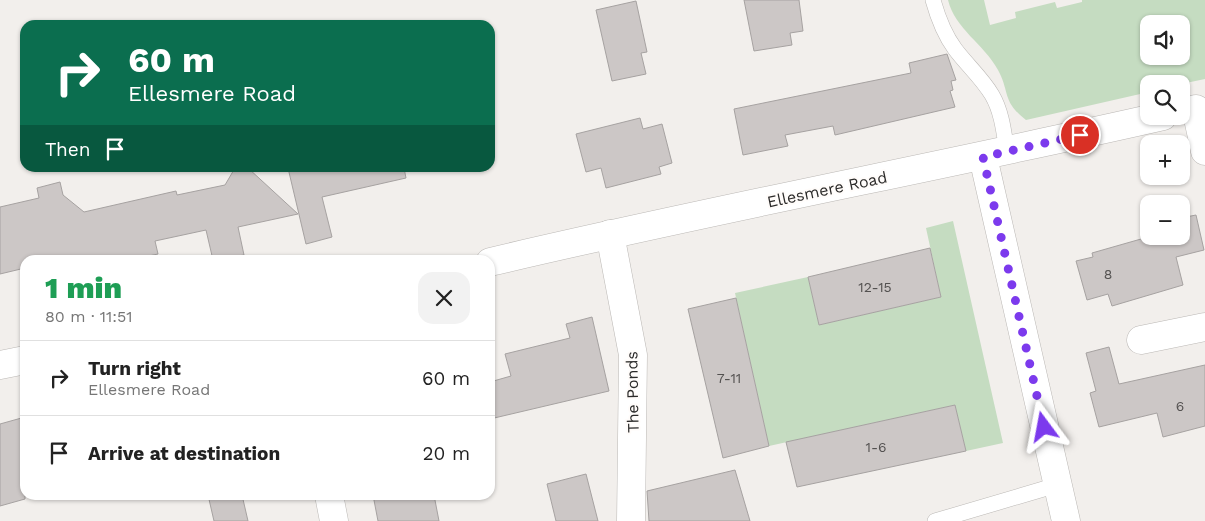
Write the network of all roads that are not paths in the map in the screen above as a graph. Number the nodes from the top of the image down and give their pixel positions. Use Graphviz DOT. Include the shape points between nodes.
graph roads {
  1 [pos="933,0"];
  2 [pos="1194,109"];
  3 [pos="1140,121"];
  4 [pos="1205,151"];
  5 [pos="995,154"];
  6 [pos="610,234"];
  7 [pos="495,261"];
  8 [pos="1205,326"];
  9 [pos="1141,340"];
  10 [pos="20,361"];
  11 [pos="0,365"];
  12 [pos="1057,484"];
  13 [pos="329,500"];
  14 [pos="334,521"];
  15 [pos="631,521"];
  16 [pos="935,521"];
  17 [pos="1066,521"];
  1 -- 5 [label="lane" via="939,23 955,49 993,97 1003,124"];
  2 -- 4 [label="street"];
  3 -- 5 [label="street, Ellesmere Road"];
  5 -- 6 [label="street, Ellesmere Road"];
  5 -- 12 [label="street"];
  6 -- 7 [label="street, Ellesmere Road"];
  6 -- 15 [label="street, The Ponds" via="633,355"];
  8 -- 9 [label="street"];
  10 -- 11 [label="street"];
  12 -- 16 [label="lane"];
  12 -- 17 [label="street"];
  13 -- 14 [label="street"];
}
